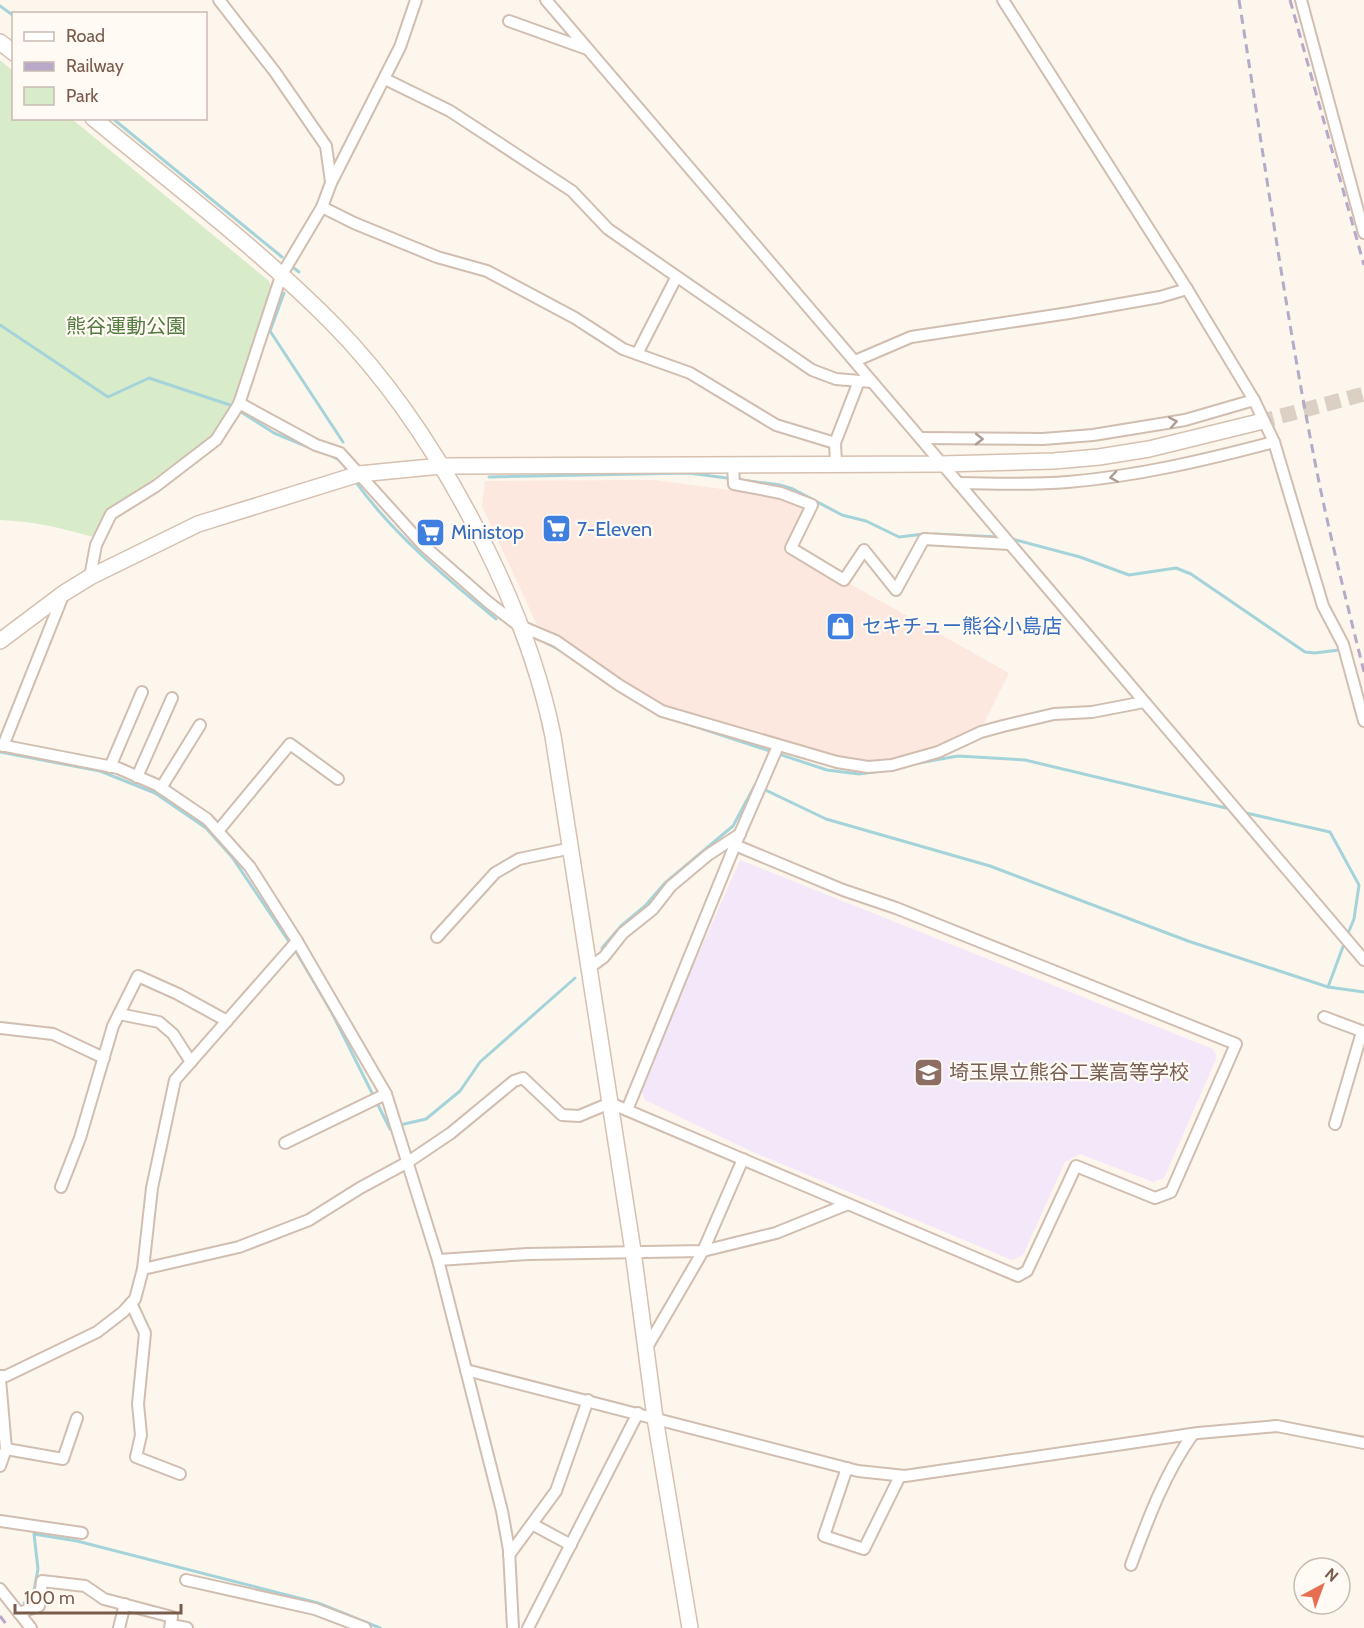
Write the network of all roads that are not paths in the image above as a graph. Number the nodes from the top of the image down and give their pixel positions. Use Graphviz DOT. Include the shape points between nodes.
graph roads {
  1 [pos="219,0"];
  2 [pos="416,0"];
  3 [pos="546,0"];
  4 [pos="1003,0"];
  5 [pos="1301,0"];
  6 [pos="509,21"];
  7 [pos="0,42"];
  8 [pos="588,49"];
  9 [pos="12,51"];
  10 [pos="385,79"];
  11 [pos="95,120"];
  12 [pos="331,183"];
  13 [pos="322,207"];
  14 [pos="1364,233"];
  15 [pos="281,276"];
  16 [pos="676,278"];
  17 [pos="1187,289"];
  18 [pos="637,354"];
  19 [pos="855,361"];
  20 [pos="859,381"];
  21 [pos="872,382"];
  22 [pos="1254,400"];
  23 [pos="239,404"];
  24 [pos="1259,422"];
  25 [pos="921,438"];
  26 [pos="1274,442"];
  27 [pos="835,443"];
  28 [pos="836,464"];
  29 [pos="942,464"];
  30 [pos="441,466"];
  31 [pos="733,467"];
  32 [pos="354,476"];
  33 [pos="958,483"];
  34 [pos="1009,544"];
  35 [pos="90,577"];
  36 [pos="64,593"];
  37 [pos="518,625"];
  38 [pos="0,641"];
  39 [pos="142,692"];
  40 [pos="172,698"];
  41 [pos="1144,702"];
  42 [pos="1364,721"];
  43 [pos="200,725"];
  44 [pos="1,746"];
  45 [pos="778,746"];
  46 [pos="110,766"];
  47 [pos="137,777"];
  48 [pos="338,779"];
  49 [pos="160,788"];
  50 [pos="218,831"];
  51 [pos="740,833"];
  52 [pos="735,845"];
  53 [pos="572,848"];
  54 [pos="437,937"];
  55 [pos="297,941"];
  56 [pos="1364,960"];
  57 [pos="589,968"];
  58 [pos="119,1014"];
  59 [pos="1324,1017"];
  60 [pos="227,1021"];
  61 [pos="0,1029"];
  62 [pos="1363,1032"];
  63 [pos="104,1058"];
  64 [pos="191,1062"];
  65 [pos="384,1095"];
  66 [pos="610,1103"];
  67 [pos="627,1110"];
  68 [pos="1335,1124"];
  69 [pos="285,1143"];
  70 [pos="743,1159"];
  71 [pos="408,1162"];
  72 [pos="61,1187"];
  73 [pos="848,1204"];
  74 [pos="633,1251"];
  75 [pos="702,1251"];
  76 [pos="438,1260"];
  77 [pos="143,1269"];
  78 [pos="131,1303"];
  79 [pos="646,1349"];
  80 [pos="466,1370"];
  81 [pos="0,1378"];
  82 [pos="588,1400"];
  83 [pos="638,1413"];
  84 [pos="77,1418"];
  85 [pos="655,1418"];
  86 [pos="1193,1434"];
  87 [pos="1364,1443"];
  88 [pos="6,1449"];
  89 [pos="0,1466"];
  90 [pos="847,1468"];
  91 [pos="180,1474"];
  92 [pos="900,1476"];
  93 [pos="0,1521"];
  94 [pos="532,1524"];
  95 [pos="82,1533"];
  96 [pos="571,1545"];
  97 [pos="509,1555"];
  98 [pos="1131,1565"];
  99 [pos="186,1580"];
  100 [pos="0,1589"];
  101 [pos="125,1604"];
  102 [pos="19,1613"];
  103 [pos="171,1626"];
  104 [pos="361,1627"];
  105 [pos="31,1628"];
  106 [pos="119,1628"];
  107 [pos="187,1628"];
  108 [pos="513,1628"];
  109 [pos="528,1628"];
  110 [pos="690,1628"];
  1 -- 12 [label="street" via="326,146"];
  2 -- 10 [label="street"];
  3 -- 8 [label="street"];
  4 -- 17 [label="street"];
  5 -- 14 [label="street"];
  6 -- 8 [label="street"];
  7 -- 9 [label="street"];
  8 -- 19 [label="street"];
  10 -- 12 [label="street"];
  10 -- 16 [label="street" via="450,111 572,191 608,230"];
  11 -- 15 [label="street"];
  12 -- 13 [label="street"];
  13 -- 15 [label="street"];
  13 -- 18 [label="street" via="438,257 488,271"];
  15 -- 23 [label="street"];
  15 -- 30 [label="street" via="334,325 365,361"];
  16 -- 18 [label="street"];
  16 -- 20 [label="street" via="812,370 836,379"];
  17 -- 19 [label="street" via="1092,309 911,337"];
  17 -- 22 [label="street"];
  18 -- 27 [label="street" via="690,373 776,425"];
  19 -- 21 [label="street"];
  20 -- 21 [label="street"];
  20 -- 27 [label="street"];
  21 -- 25 [label="street"];
  25 -- 22 [label="street, one-way" via="1043,439 1093,435 1185,420"];
  22 -- 26 [label="street"];
  23 -- 32 [label="street" via="316,445 340,453"];
  23 -- 35 [label="street" via="216,440 156,486 111,514 96,544"];
  24 -- 29 [label="street" via="1149,449 1098,457"];
  25 -- 29 [label="street"];
  26 -- 33 [label="street, one-way" via="1164,469 1106,478 1029,484"];
  26 -- 42 [label="street" via="1323,606 1343,644"];
  27 -- 28 [label="street"];
  28 -- 29 [label="street"];
  28 -- 31 [label="street"];
  29 -- 33 [label="street"];
  30 -- 31 [label="street"];
  30 -- 32 [label="street"];
  30 -- 37 [label="street" via="508,594"];
  31 -- 34 [label="street" via="734,484 781,493 812,505 791,548 844,580 864,550 896,590 924,539"];
  32 -- 35 [label="street" via="198,524"];
  32 -- 37 [label="street" via="423,545"];
  33 -- 34 [label="street"];
  34 -- 41 [label="street"];
  35 -- 36 [label="street"];
  36 -- 38 [label="street"];
  36 -- 44 [label="street"];
  37 -- 45 [label="street" via="556,641 662,711"];
  37 -- 53 [label="street" via="546,700"];
  39 -- 46 [label="street"];
  40 -- 47 [label="street"];
  41 -- 45 [label="street" via="1092,712 1054,714 1003,726 892,765 868,767 837,762"];
  41 -- 56 [label="street"];
  43 -- 49 [label="street"];
  44 -- 46 [label="street"];
  45 -- 51 [label="street"];
  46 -- 47 [label="street"];
  47 -- 49 [label="street"];
  48 -- 50 [label="street" via="290,744"];
  49 -- 50 [label="street" via="207,819"];
  50 -- 55 [label="street" via="250,867"];
  51 -- 52 [label="street"];
  51 -- 57 [label="street" via="671,886 653,909"];
  52 -- 67 [label="street"];
  52 -- 73 [label="street" via="1236,1044 1171,1192 1155,1198 1076,1166 1027,1271 1018,1276"];
  53 -- 54 [label="street" via="519,859 495,873"];
  53 -- 57 [label="street"];
  55 -- 60 [label="street"];
  55 -- 65 [label="street"];
  57 -- 66 [label="street"];
  58 -- 60 [label="street" via="138,976"];
  58 -- 63 [label="street"];
  58 -- 64 [label="street" via="159,1022 173,1034"];
  59 -- 62 [label="street"];
  60 -- 64 [label="street"];
  61 -- 63 [label="street" via="53,1034"];
  62 -- 68 [label="street"];
  63 -- 72 [label="street"];
  64 -- 77 [label="street" via="175,1080 152,1188"];
  65 -- 69 [label="street"];
  65 -- 71 [label="street"];
  66 -- 67 [label="street"];
  66 -- 71 [label="street" via="579,1116 562,1115 524,1078 514,1081 451,1133"];
  66 -- 74 [label="street"];
  67 -- 70 [label="street"];
  70 -- 73 [label="street"];
  70 -- 75 [label="street"];
  71 -- 76 [label="street"];
  71 -- 77 [label="street" via="309,1220 239,1248"];
  73 -- 75 [label="street" via="776,1233"];
  74 -- 75 [label="street"];
  74 -- 76 [label="street"];
  74 -- 79 [label="street"];
  75 -- 79 [label="street"];
  76 -- 80 [label="street"];
  77 -- 78 [label="street"];
  78 -- 81 [label="street" via="97,1332"];
  78 -- 91 [label="street" via="145,1333 138,1404 141,1435 136,1457"];
  79 -- 85 [label="street"];
  80 -- 82 [label="street"];
  80 -- 97 [label="street" via="502,1511"];
  81 -- 88 [label="street"];
  82 -- 83 [label="street"];
  82 -- 94 [label="street" via="556,1491"];
  83 -- 85 [label="street"];
  83 -- 96 [label="street"];
  84 -- 88 [label="street" via="63,1459"];
  85 -- 90 [label="street"];
  85 -- 110 [label="street"];
  86 -- 87 [label="street" via="1277,1426"];
  86 -- 92 [label="street"];
  86 -- 98 [label="street" via="1177,1457"];
  88 -- 89 [label="street"];
  90 -- 92 [label="street"];
  90 -- 92 [label="street" via="824,1536 864,1549"];
  93 -- 95 [label="street"];
  94 -- 96 [label="street"];
  94 -- 97 [label="street"];
  96 -- 109 [label="street"];
  97 -- 108 [label="street"];
  99 -- 104 [label="street" via="315,1609"];
  100 -- 102 [label="street"];
  101 -- 102 [label="street" via="104,1599 85,1586 42,1581 39,1606"];
  101 -- 103 [label="street" via="172,1617"];
  101 -- 106 [label="street"];
  102 -- 105 [label="street"];
  103 -- 107 [label="street"];
}
